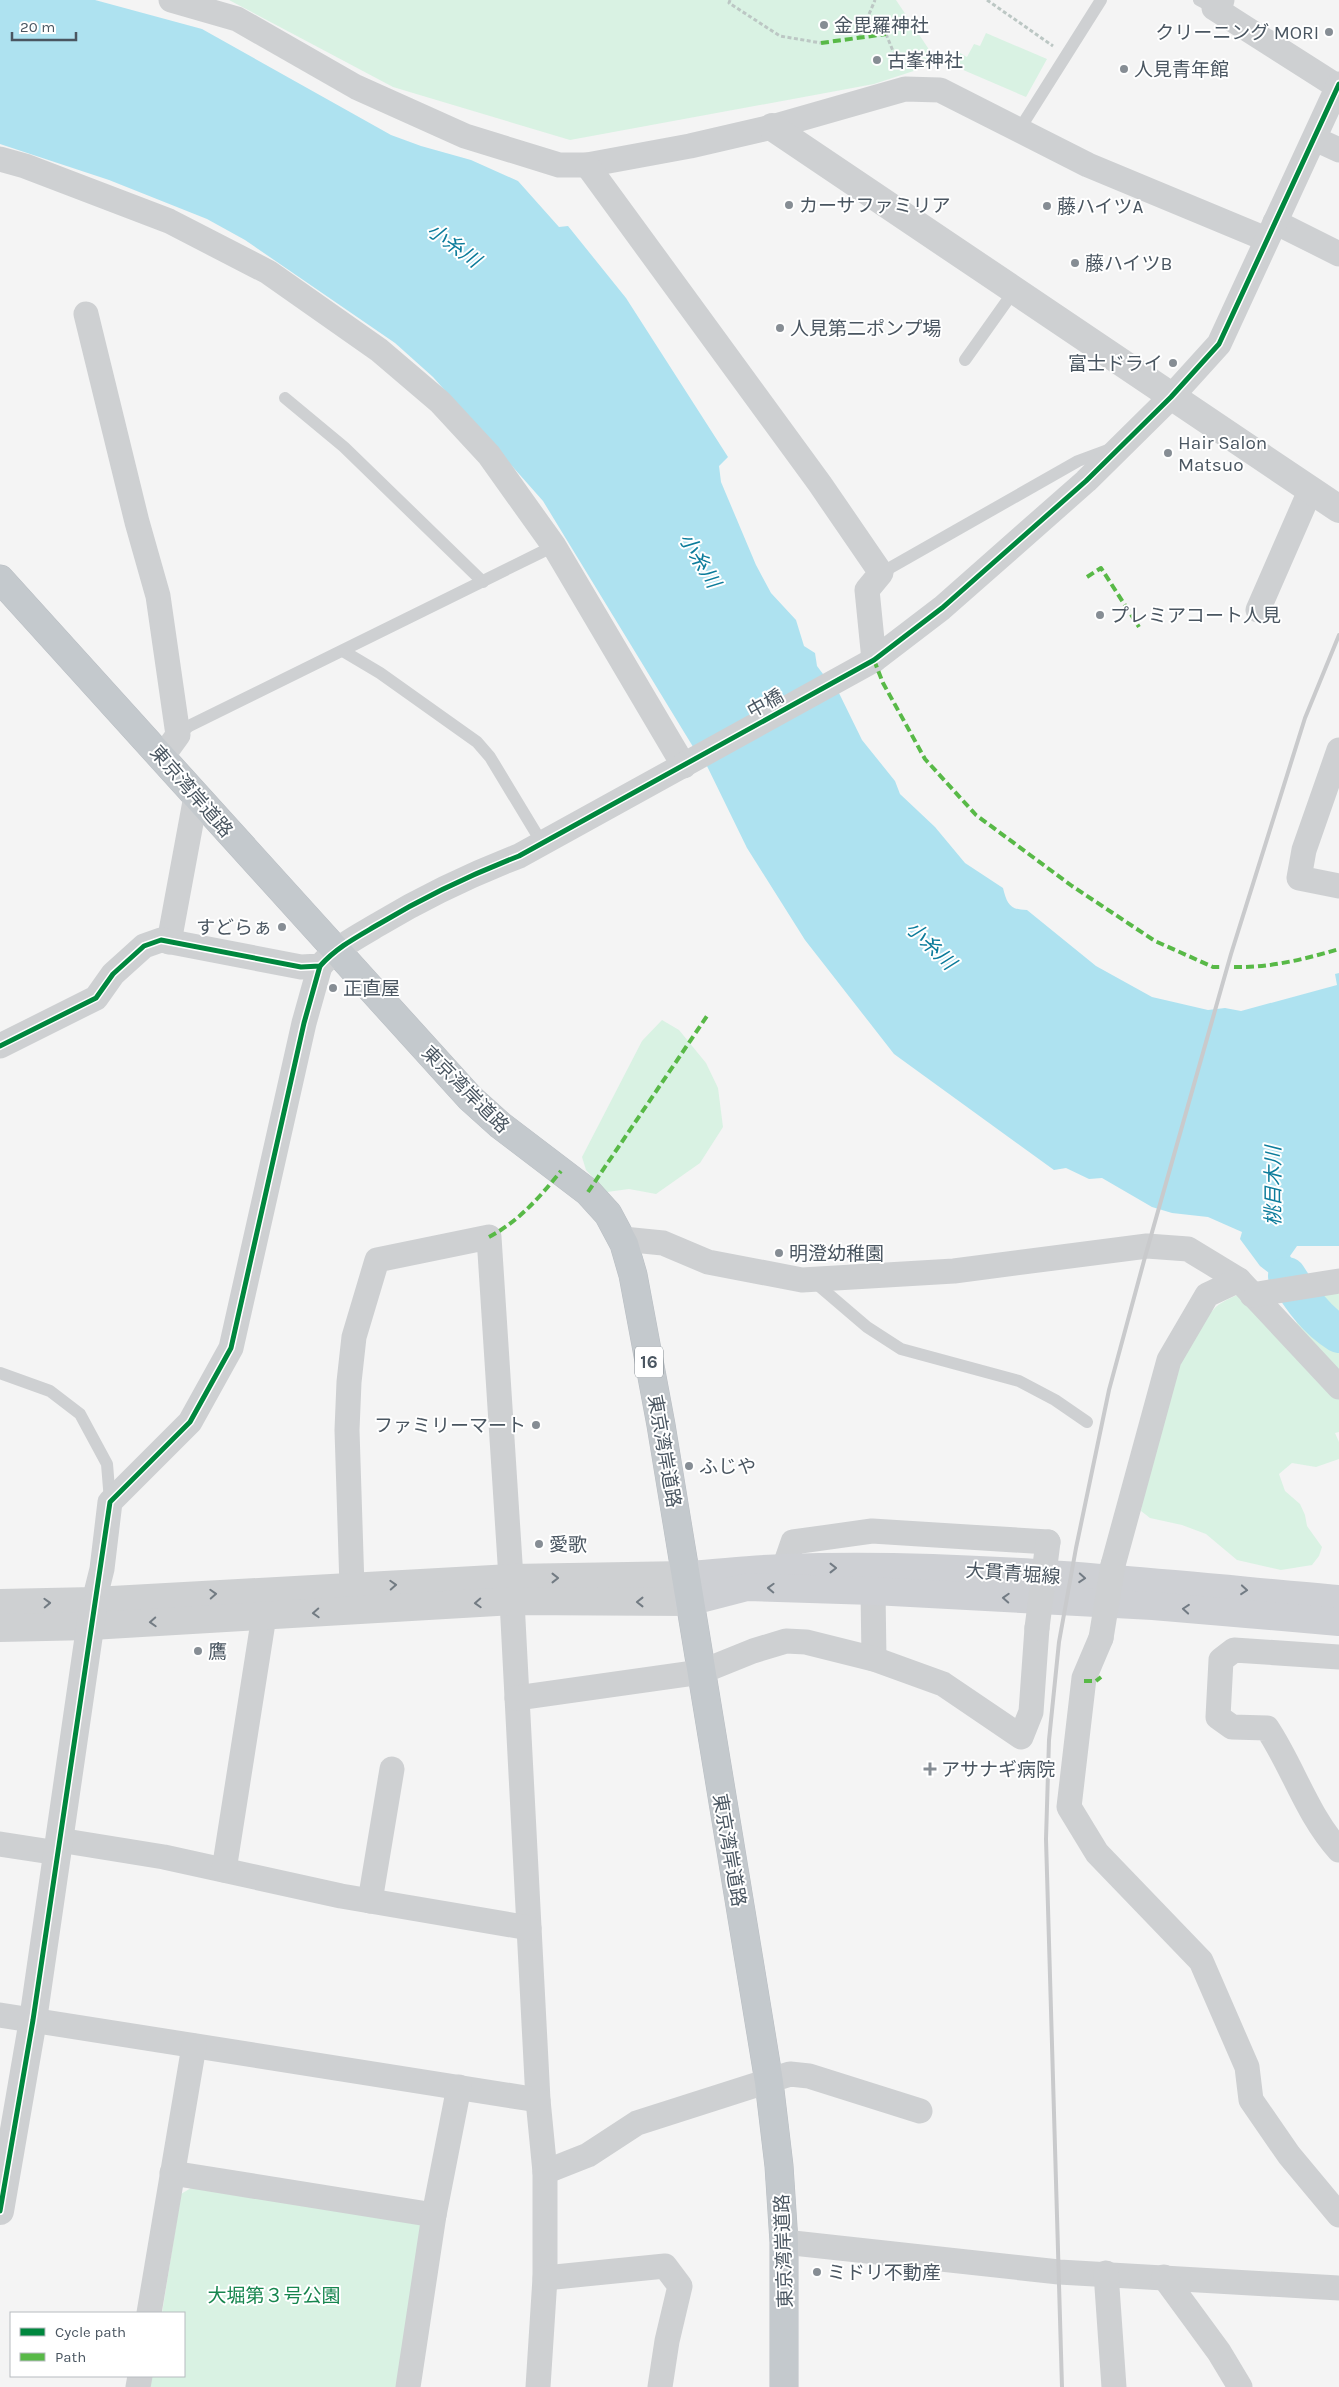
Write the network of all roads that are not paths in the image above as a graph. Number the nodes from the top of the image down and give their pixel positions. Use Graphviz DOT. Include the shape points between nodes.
graph roads {
  1 [pos="171,0"];
  2 [pos="1101,0"];
  3 [pos="1212,3"];
  4 [pos="1338,85"];
  5 [pos="772,127"];
  6 [pos="1019,130"];
  7 [pos="1314,139"];
  8 [pos="1339,150"];
  9 [pos="0,159"];
  10 [pos="587,165"];
  11 [pos="1271,230"];
  12 [pos="1339,254"];
  13 [pos="1014,291"];
  14 [pos="86,314"];
  15 [pos="965,360"];
  16 [pos="1171,397"];
  17 [pos="285,398"];
  18 [pos="1122,446"];
  19 [pos="1310,491"];
  20 [pos="1339,509"];
  21 [pos="554,546"];
  22 [pos="880,573"];
  23 [pos="0,579"];
  24 [pos="483,582"];
  25 [pos="1258,610"];
  26 [pos="343,651"];
  27 [pos="865,665"];
  28 [pos="178,735"];
  29 [pos="1339,750"];
  30 [pos="162,757"];
  31 [pos="687,765"];
  32 [pos="196,796"];
  33 [pos="542,843"];
  34 [pos="1339,886"];
  35 [pos="168,942"];
  36 [pos="327,958"];
  37 [pos="0,1046"];
  38 [pos="623,1239"];
  39 [pos="811,1279"];
  40 [pos="1339,1281"];
  41 [pos="1246,1287"];
  42 [pos="0,1374"];
  43 [pos="1339,1387"];
  44 [pos="1088,1422"];
  45 [pos="110,1502"];
  46 [pos="784,1568"];
  47 [pos="352,1587"];
  48 [pos="688,1589"];
  49 [pos="512,1590"];
  50 [pos="873,1591"];
  51 [pos="1339,1598"];
  52 [pos="0,1603"];
  53 [pos="92,1613"];
  54 [pos="264,1616"];
  55 [pos="1339,1622"];
  56 [pos="0,1628"];
  57 [pos="1339,1657"];
  58 [pos="874,1659"];
  59 [pos="701,1672"];
  60 [pos="517,1698"];
  61 [pos="392,1769"];
  62 [pos="1334,1835"];
  63 [pos="0,1844"];
  64 [pos="58,1847"];
  65 [pos="224,1870"];
  66 [pos="370,1901"];
  67 [pos="529,1928"];
  68 [pos="0,2015"];
  69 [pos="33,2020"];
  70 [pos="194,2046"];
  71 [pos="769,2082"];
  72 [pos="459,2087"];
  73 [pos="538,2100"];
  74 [pos="920,2111"];
  75 [pos="545,2172"];
  76 [pos="172,2173"];
  77 [pos="0,2211"];
  78 [pos="1339,2214"];
  79 [pos="434,2215"];
  80 [pos="784,2242"];
  81 [pos="1106,2273"];
  82 [pos="1164,2277"];
  83 [pos="545,2278"];
  84 [pos="1339,2288"];
  85 [pos="150,2312"];
  86 [pos="408,2387"];
  87 [pos="538,2387"];
  88 [pos="660,2387"];
  89 [pos="784,2387"];
  90 [pos="1114,2387"];
  91 [pos="1240,2387"];
  1 -- 10 [label="street" via="237,19 356,87 465,136 559,165"];
  2 -- 6 [label="lane"];
  3 -- 4 [label="street"];
  4 -- 7 [label="street, 中橋"];
  5 -- 6 [label="street" via="905,89 940,90"];
  5 -- 10 [label="street"];
  5 -- 13 [label="street"];
  6 -- 11 [label="street" via="1088,165"];
  7 -- 8 [label="street"];
  7 -- 11 [label="street, 中橋"];
  9 -- 21 [label="street" via="169,221 268,272 379,350 440,402 489,455"];
  10 -- 22 [label="street" via="820,484"];
  11 -- 12 [label="street"];
  11 -- 16 [label="street, 中橋" via="1219,344"];
  13 -- 15 [label="lane"];
  13 -- 16 [label="street"];
  14 -- 28 [label="street" via="158,596"];
  16 -- 18 [label="street, 中橋"];
  16 -- 19 [label="street"];
  17 -- 24 [label="lane" via="344,446"];
  18 -- 22 [label="lane" via="1078,461"];
  18 -- 27 [label="street, 中橋" via="942,608"];
  19 -- 20 [label="street"];
  19 -- 25 [label="street"];
  21 -- 24 [label="lane"];
  21 -- 31 [label="street"];
  22 -- 27 [label="street" via="867,590"];
  23 -- 30 [label="highway, 東京湾岸道路 / 16"];
  24 -- 26 [label="lane"];
  26 -- 28 [label="lane" via="189,726"];
  26 -- 33 [label="lane" via="380,673 477,742 490,757"];
  27 -- 31 [label="street, 中橋"];
  28 -- 30 [label="street"];
  29 -- 34 [label="street" via="1304,850 1299,878"];
  30 -- 32 [label="highway, 東京湾岸道路 / 16"];
  31 -- 33 [label="street, 中橋"];
  32 -- 35 [label="street"];
  32 -- 36 [label="highway, 東京湾岸道路 / 16"];
  33 -- 36 [label="street, 中橋" via="421,899"];
  35 -- 36 [label="street" via="301,967"];
  35 -- 37 [label="street" via="161,940 144,946 113,974 96,998"];
  36 -- 38 [label="highway, 東京湾岸道路 / 16" via="500,1125 588,1192 608,1214"];
  36 -- 45 [label="street" via="304,1023 231,1348 190,1422"];
  38 -- 39 [label="street" via="663,1243 708,1262"];
  38 -- 48 [label="highway, 東京湾岸道路 / 16" via="633,1275"];
  39 -- 41 [label="street" via="954,1272 1147,1246 1188,1249"];
  39 -- 44 [label="lane" via="866,1327 901,1348 1019,1381"];
  40 -- 41 [label="street" via="1283,1289"];
  41 -- 43 [label="street"];
  41 -- 78 [label="street, bridge" via="1207,1295 1169,1360 1113,1565 1101,1638 1084,1678 1069,1807 1097,1853 1201,1961 1247,2067 1251,2100 1288,2156"];
  42 -- 45 [label="lane" via="50,1391 80,1414 107,1464"];
  45 -- 53 [label="street" via="102,1569"];
  46 -- 48 [label="main road, 大貫青堀線"];
  46 -- 51 [label="main road, 大貫青堀線, one-way" via="938,1568"];
  46 -- 58 [label="street, bridge" via="793,1542 872,1531 1048,1542 1031,1712 1021,1737 943,1684"];
  47 -- 49 [label="street, one-way"];
  47 -- 49 [label="street" via="347,1430 349,1382 354,1337 377,1260 489,1238"];
  53 -- 47 [label="street, one-way"];
  48 -- 49 [label="street"];
  50 -- 48 [label="main road, 大貫青堀線, one-way" via="747,1587"];
  48 -- 59 [label="highway, 東京湾岸道路 / 16"];
  49 -- 54 [label="street, one-way"];
  49 -- 60 [label="street"];
  55 -- 50 [label="main road, 大貫青堀線, one-way" via="1153,1606"];
  50 -- 58 [label="street"];
  52 -- 53 [label="street, one-way"];
  54 -- 53 [label="street, one-way"];
  53 -- 56 [label="street"];
  53 -- 64 [label="street"];
  54 -- 65 [label="street"];
  57 -- 62 [label="street" via="1234,1650 1221,1660 1218,1717 1232,1727 1267,1728"];
  58 -- 59 [label="street" via="806,1642 786,1641"];
  59 -- 60 [label="street"];
  59 -- 71 [label="highway, 東京湾岸道路 / 16"];
  60 -- 67 [label="street"];
  61 -- 66 [label="street"];
  63 -- 64 [label="street"];
  64 -- 65 [label="street" via="164,1857"];
  64 -- 69 [label="street"];
  65 -- 66 [label="street"];
  66 -- 67 [label="street"];
  67 -- 73 [label="street"];
  68 -- 69 [label="street"];
  69 -- 70 [label="street"];
  69 -- 77 [label="street"];
  70 -- 72 [label="street"];
  70 -- 76 [label="street"];
  71 -- 74 [label="street" via="790,2074 809,2076"];
  71 -- 75 [label="street" via="636,2123 588,2155"];
  71 -- 80 [label="highway, 東京湾岸道路 / 16"];
  72 -- 73 [label="street"];
  72 -- 79 [label="street"];
  73 -- 75 [label="street"];
  75 -- 83 [label="street"];
  76 -- 79 [label="street"];
  76 -- 85 [label="street"];
  79 -- 86 [label="street"];
  80 -- 81 [label="street" via="1059,2272"];
  80 -- 89 [label="highway, 東京湾岸道路 / 16"];
  81 -- 82 [label="street"];
  81 -- 90 [label="street"];
  82 -- 84 [label="street"];
  82 -- 91 [label="street" via="1219,2352"];
  83 -- 87 [label="street"];
  83 -- 88 [label="street" via="665,2266 680,2286"];
}
